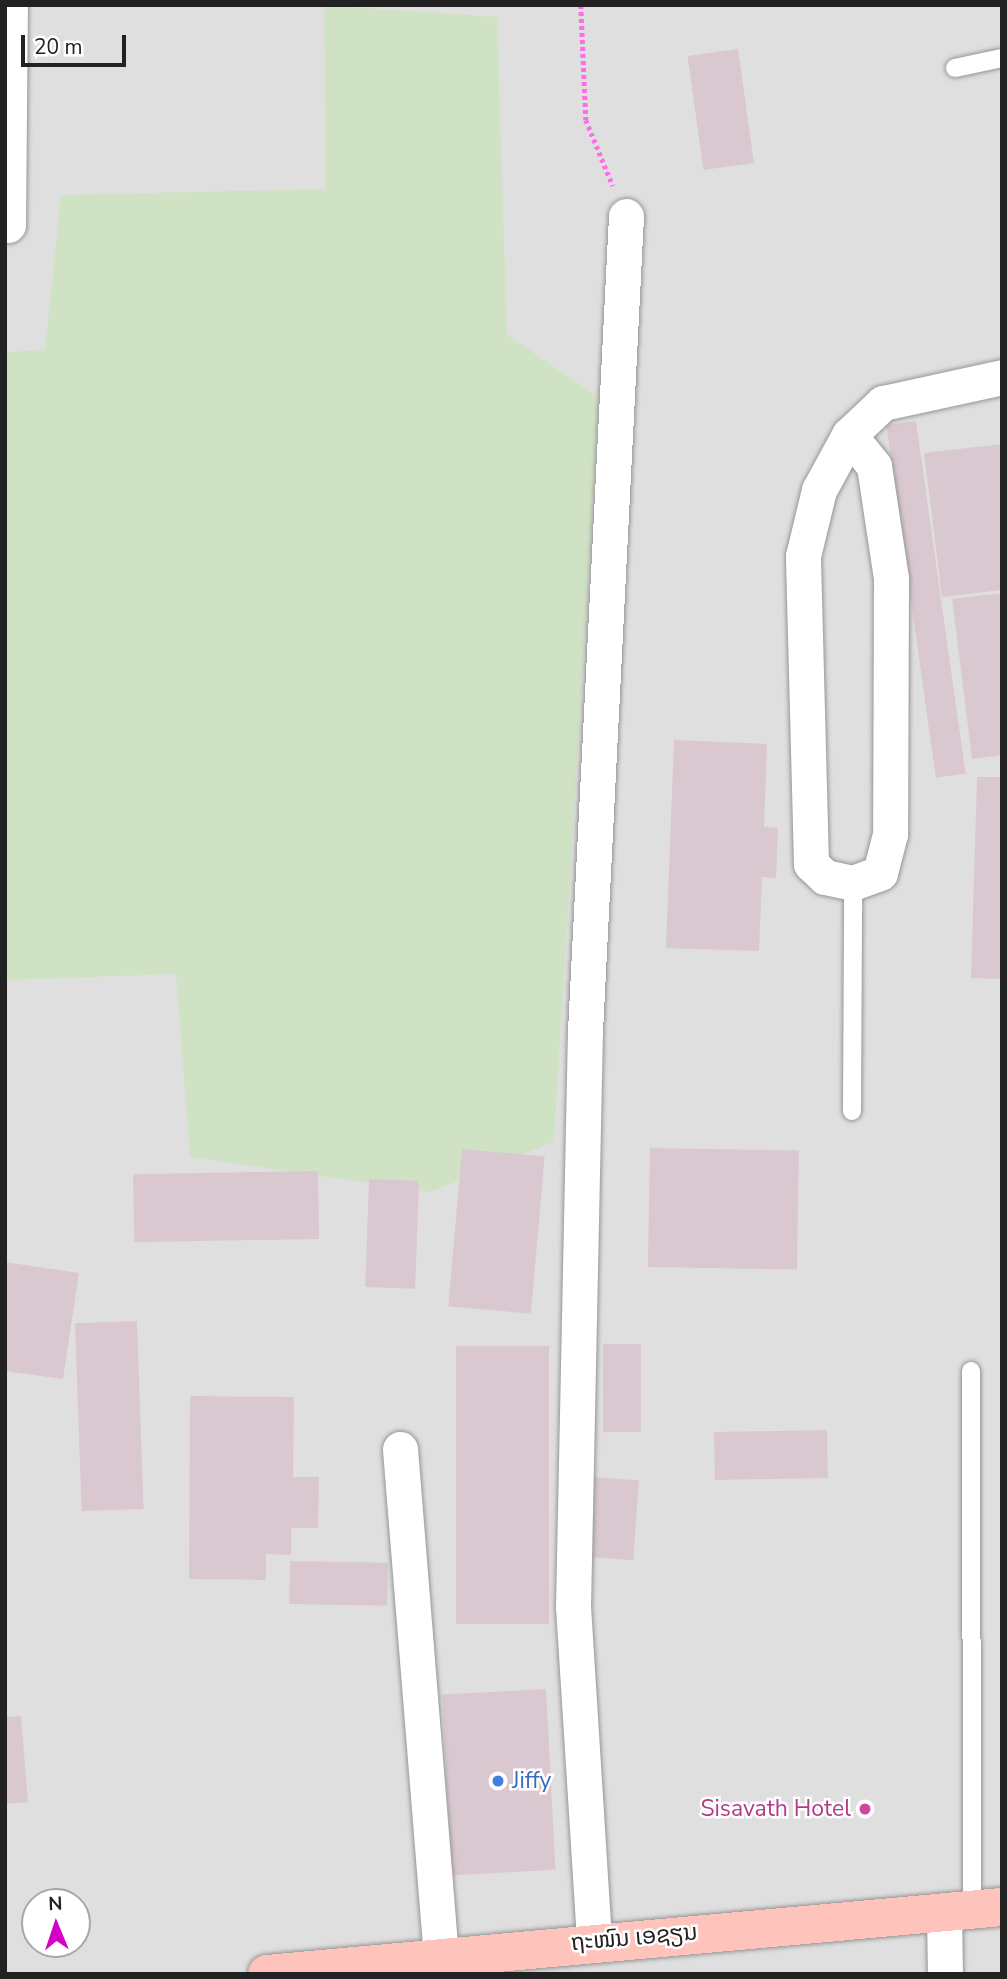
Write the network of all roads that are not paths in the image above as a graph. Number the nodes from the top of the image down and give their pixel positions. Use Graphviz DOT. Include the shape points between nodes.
graph roads {
  1 [pos="10,5"];
  2 [pos="1002,58"];
  3 [pos="955,68"];
  4 [pos="625,216"];
  5 [pos="8,225"];
  6 [pos="1002,377"];
  7 [pos="849,435"];
  8 [pos="853,883"];
  9 [pos="852,1111"];
  10 [pos="971,1371"];
  11 [pos="400,1449"];
  12 [pos="972,1909"];
  13 [pos="594,1940"];
  14 [pos="445,1965"];
  15 [pos="267,1974"];
  16 [pos="946,1974"];
  1 -- 5 [label="street"];
  2 -- 3 [label="lane"];
  4 -- 13 [label="street" via="585,1031 573,1607"];
  6 -- 7 [label="street" via="883,403"];
  7 -- 8 [label="street" via="874,466 891,578 890,834 880,873"];
  7 -- 8 [label="street" via="819,490 803,556 811,864 825,877"];
  8 -- 9 [label="lane"];
  10 -- 12 [label="lane"];
  11 -- 14 [label="street"];
  12 -- 13 [label="main road, ຖະໜົນ ເອຊຽນ"];
  12 -- 16 [label="street"];
  13 -- 14 [label="main road, ຖະໜົນ ເອຊຽນ"];
  14 -- 15 [label="main road, ຖະໜົນ ເອຊຽນ"];
}
